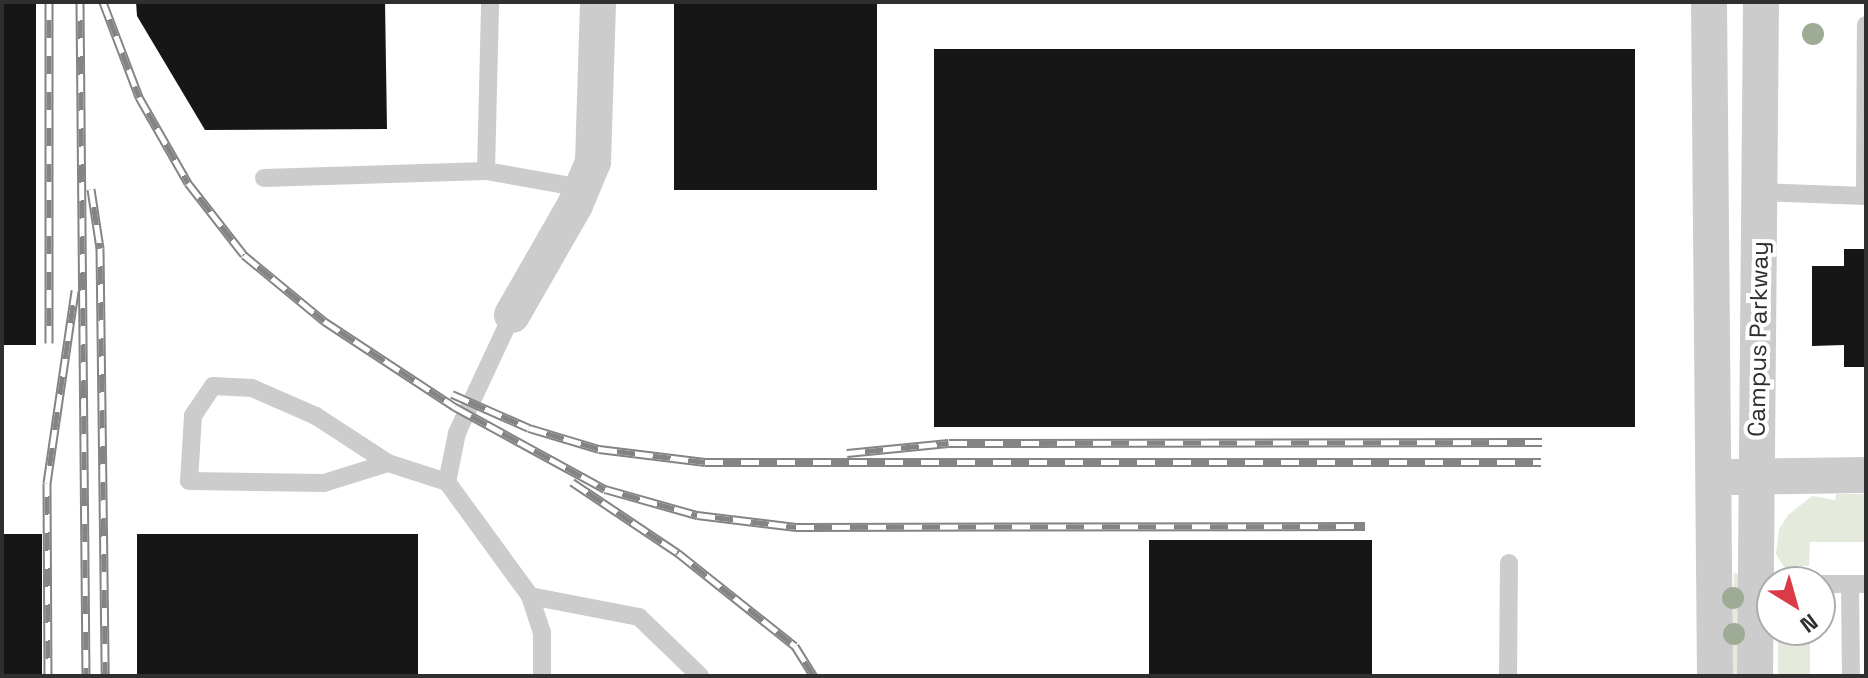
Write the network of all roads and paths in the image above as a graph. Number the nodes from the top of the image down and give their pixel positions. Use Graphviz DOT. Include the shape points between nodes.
graph roads {
  1 [pos="490,2"];
  2 [pos="598,2"];
  3 [pos="1709,2"];
  4 [pos="1761,2"];
  5 [pos="1866,25"];
  6 [pos="486,171"];
  7 [pos="264,178"];
  8 [pos="582,188"];
  9 [pos="1761,192"];
  10 [pos="1865,196"];
  11 [pos="512,315"];
  12 [pos="388,463"];
  13 [pos="1866,475"];
  14 [pos="1755,477"];
  15 [pos="1715,478"];
  16 [pos="447,482"];
  17 [pos="1509,563"];
  18 [pos="1762,566"];
  19 [pos="1836,584"];
  20 [pos="1858,584"];
  21 [pos="530,596"];
  22 [pos="1758,646"];
  23 [pos="542,676"];
  24 [pos="700,676"];
  25 [pos="1508,676"];
  26 [pos="1715,676"];
  27 [pos="1755,676"];
  28 [pos="1851,676"];
  1 -- 6 [label="lane"];
  2 -- 8 [label="street" via="598,115 593,162"];
  3 -- 15 [label="street, Campus Parkway"];
  4 -- 9 [label="street, Campus Parkway"];
  5 -- 10 [label="lane"];
  6 -- 7 [label="lane"];
  6 -- 8 [label="lane"];
  8 -- 11 [label="street"];
  9 -- 10 [label="lane"];
  9 -- 14 [label="street, Campus Parkway"];
  11 -- 16 [label="lane" via="457,433"];
  12 -- 12 [label="lane" via="324,483 189,481 193,416 213,386 252,388 316,416"];
  12 -- 16 [label="lane"];
  13 -- 14 [label="street"];
  14 -- 15 [label="street"];
  14 -- 18 [label="street, Campus Parkway"];
  15 -- 26 [label="street, Campus Parkway"];
  16 -- 21 [label="lane"];
  17 -- 25 [label="lane"];
  19 -- 20 [label="lane"];
  20 -- 28 [label="lane"];
  21 -- 23 [label="lane" via="542,632"];
  21 -- 24 [label="lane" via="639,617"];
  22 -- 27 [label="street, Campus Parkway"];
}
